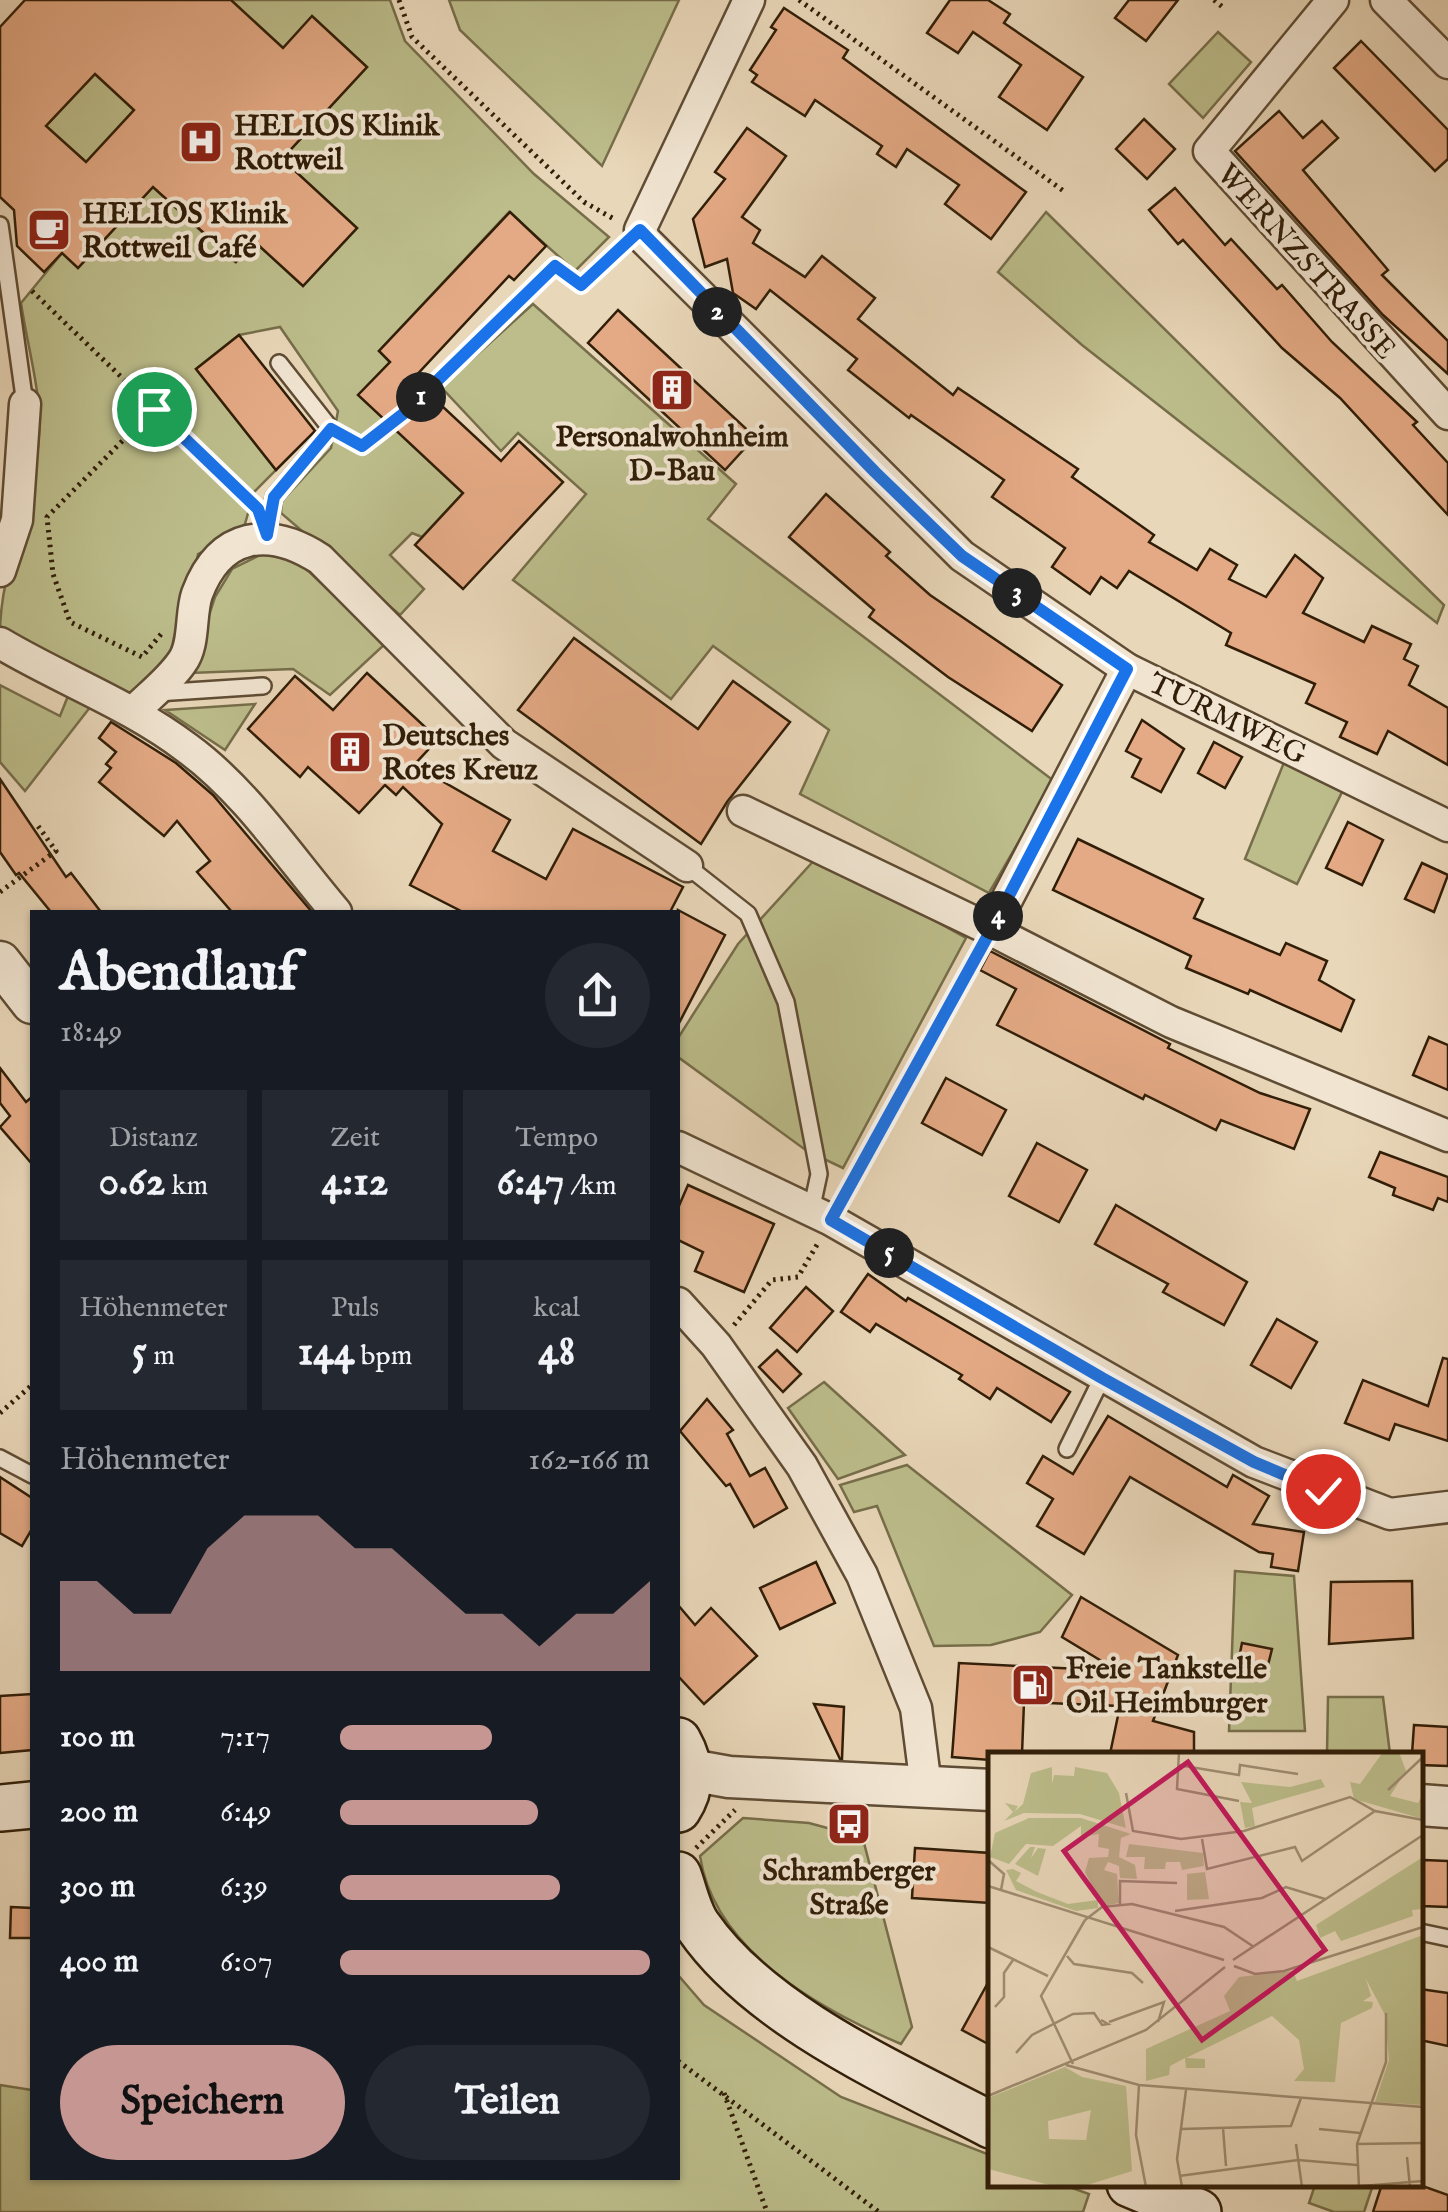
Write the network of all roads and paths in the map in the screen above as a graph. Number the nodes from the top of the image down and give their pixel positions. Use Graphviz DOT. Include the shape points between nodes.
graph roads {
  1 [pos="400,0"];
  2 [pos="750,0"];
  3 [pos="800,0"];
  4 [pos="1214,0"];
  5 [pos="1333,0"];
  6 [pos="1386,0"];
  7 [pos="1225,8"];
  8 [pos="1448,63"];
  9 [pos="1064,192"];
  10 [pos="0,225"];
  11 [pos="640,230"];
  12 [pos="4,272"];
  13 [pos="279,363"];
  14 [pos="25,404"];
  15 [pos="154,409"];
  16 [pos="1448,414"];
  17 [pos="331,429"];
  18 [pos="244,515"];
  19 [pos="267,535"];
  20 [pos="0,571"];
  21 [pos="168,627"];
  22 [pos="0,643"];
  23 [pos="1127,669"];
  24 [pos="263,686"];
  25 [pos="142,703"];
  26 [pos="743,811"];
  27 [pos="38,826"];
  28 [pos="1448,826"];
  29 [pos="687,866"];
  30 [pos="0,892"];
  31 [pos="334,910"];
  32 [pos="991,930"];
  33 [pos="0,962"];
  34 [pos="30,1000"];
  35 [pos="1448,1136"];
  36 [pos="680,1147"];
  37 [pos="821,1215"];
  38 [pos="680,1306"];
  39 [pos="748,1309"];
  40 [pos="1102,1378"];
  41 [pos="30,1387"];
  42 [pos="0,1413"];
  43 [pos="1067,1449"];
  44 [pos="0,1458"];
  45 [pos="30,1474"];
  46 [pos="1448,1507"];
  47 [pos="681,1773"];
  48 [pos="926,1788"];
  49 [pos="988,1790"];
  50 [pos="30,1805"];
  51 [pos="1423,1805"];
  52 [pos="1448,1806"];
  53 [pos="0,1808"];
  54 [pos="680,1881"];
  55 [pos="1423,1933"];
  56 [pos="1448,1938"];
  57 [pos="680,2062"];
  58 [pos="724,2093"];
  59 [pos="988,2124"];
  60 [pos="1137,2187"];
  61 [pos="767,2212"];
  62 [pos="879,2212"];
  63 [pos="1198,2212"];
  1 -- 11 [label="path" via="412,37 584,202"];
  2 -- 11 [label="street"];
  3 -- 9 [label="path"];
  4 -- 7 [label="path"];
  5 -- 16 [label="street, WERNZSTRASSE" via="1209,150"];
  6 -- 8 [label="street"];
  10 -- 12 [label="lane"];
  11 -- 17 [label="path" via="581,285 555,266 362,446"];
  11 -- 23 [label="street, TURMWEG" via="962,556"];
  12 -- 14 [label="lane"];
  12 -- 15 [label="path"];
  13 -- 17 [label="lane"];
  14 -- 20 [label="street" via="17,520"];
  15 -- 18 [label="path" via="258,509"];
  15 -- 21 [label="path" via="46,517 53,574 70,622 142,657"];
  17 -- 19 [label="lane" via="274,497"];
  19 -- 25 [label="street" via="233,546 212,567 197,595 185,660"];
  19 -- 29 [label="street" via="320,559 504,744"];
  22 -- 25 [label="street"];
  23 -- 28 [label="street, TURMWEG"];
  23 -- 32 [label="street"];
  24 -- 25 [label="lane"];
  25 -- 31 [label="street" via="227,782"];
  26 -- 32 [label="street"];
  27 -- 30 [label="path" via="56,852"];
  29 -- 37 [label="lane" via="748,914 786,1002"];
  32 -- 35 [label="street" via="1171,1022"];
  32 -- 37 [label="path"];
  33 -- 34 [label="street"];
  36 -- 37 [label="street"];
  37 -- 39 [label="path" via="798,1276 772,1280"];
  37 -- 40 [label="street"];
  38 -- 48 [label="street" via="716,1345 802,1466 862,1575 916,1708"];
  40 -- 43 [label="lane"];
  40 -- 46 [label="street" via="1254,1462 1323,1491 1390,1514"];
  41 -- 42 [label="path"];
  44 -- 45 [label="lane"];
  47 -- 48 [label="street"];
  48 -- 49 [label="street"];
  50 -- 53 [label="main road"];
  51 -- 52 [label="street"];
  54 -- 59 [label="main road" via="696,1924 774,2002"];
  55 -- 56 [label="lane"];
  57 -- 58 [label="path"];
  58 -- 61 [label="path"];
  58 -- 62 [label="path"];
  60 -- 63 [label="main road"];
}
